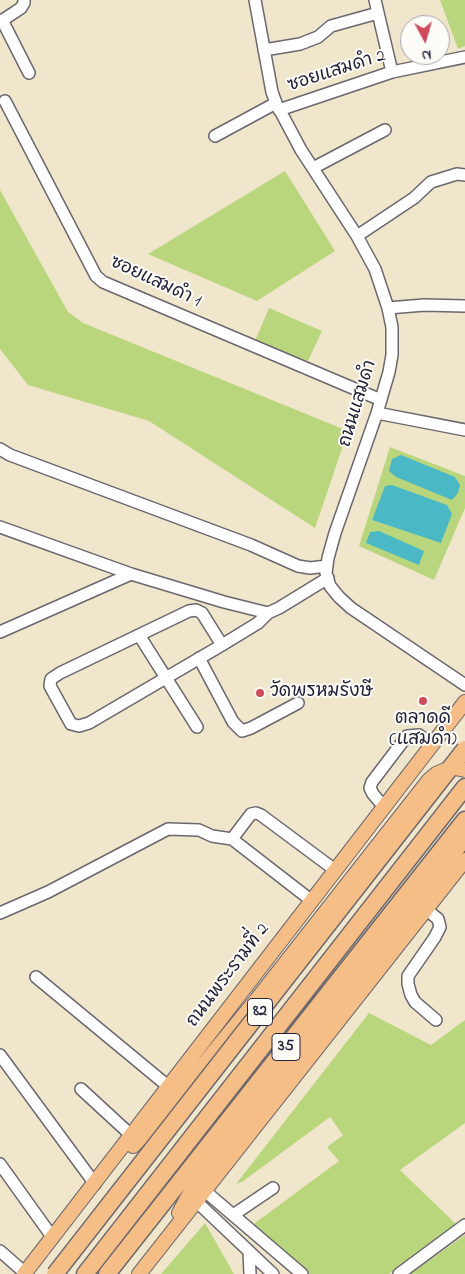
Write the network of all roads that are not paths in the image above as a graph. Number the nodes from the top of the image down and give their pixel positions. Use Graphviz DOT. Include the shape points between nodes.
graph roads {
  1 [pos="24,0"];
  2 [pos="256,0"];
  3 [pos="375,0"];
  4 [pos="378,13"];
  5 [pos="1,21"];
  6 [pos="264,50"];
  7 [pos="465,57"];
  8 [pos="392,72"];
  9 [pos="29,73"];
  10 [pos="6,101"];
  11 [pos="277,106"];
  12 [pos="385,130"];
  13 [pos="215,136"];
  14 [pos="313,168"];
  15 [pos="465,175"];
  16 [pos="357,236"];
  17 [pos="465,306"];
  18 [pos="388,308"];
  19 [pos="381,400"];
  20 [pos="377,413"];
  21 [pos="465,430"];
  22 [pos="0,448"];
  23 [pos="0,527"];
  24 [pos="327,572"];
  25 [pos="131,574"];
  26 [pos="268,613"];
  27 [pos="0,632"];
  28 [pos="139,635"];
  29 [pos="222,645"];
  30 [pos="199,658"];
  31 [pos="166,677"];
  32 [pos="465,685"];
  33 [pos="465,702"];
  34 [pos="298,703"];
  35 [pos="197,727"];
  36 [pos="432,744"];
  37 [pos="465,749"];
  38 [pos="465,756"];
  39 [pos="465,770"];
  40 [pos="465,787"];
  41 [pos="384,807"];
  42 [pos="465,820"];
  43 [pos="232,839"];
  44 [pos="465,839"];
  45 [pos="465,860"];
  46 [pos="335,870"];
  47 [pos="312,901"];
  48 [pos="428,910"];
  49 [pos="0,913"];
  50 [pos="36,977"];
  51 [pos="436,1020"];
  52 [pos="0,1055"];
  53 [pos="169,1087"];
  54 [pos="81,1089"];
  55 [pos="132,1136"];
  56 [pos="0,1164"];
  57 [pos="96,1182"];
  58 [pos="273,1188"];
  59 [pos="201,1196"];
  60 [pos="233,1215"];
  61 [pos="465,1224"];
  62 [pos="53,1238"];
  63 [pos="164,1242"];
  64 [pos="249,1251"];
  65 [pos="0,1252"];
  66 [pos="24,1274"];
  67 [pos="55,1274"];
  68 [pos="60,1274"];
  69 [pos="85,1274"];
  70 [pos="108,1274"];
  71 [pos="139,1274"];
  72 [pos="250,1274"];
  73 [pos="273,1274"];
  74 [pos="302,1274"];
  75 [pos="399,1274"];
  1 -- 5 [label="street" via="21,8"];
  2 -- 6 [label="street, ถนนแสมดำ"];
  3 -- 4 [label="street"];
  4 -- 6 [label="street" via="331,26 300,44"];
  4 -- 8 [label="street"];
  5 -- 9 [label="street"];
  6 -- 11 [label="street, ถนนแสมดำ"];
  7 -- 8 [label="street, ซอยแสมดำ 2"];
  8 -- 11 [label="street, ซอยแสมดำ 2"];
  10 -- 19 [label="street, ซอยแสมดำ 1" via="96,276 103,282"];
  11 -- 13 [label="street, ซอยแสมดำ 2"];
  11 -- 14 [label="street, ถนนแสมดำ"];
  12 -- 14 [label="street"];
  14 -- 16 [label="street, ถนนแสมดำ"];
  15 -- 16 [label="street" via="457,174 431,182 414,198"];
  16 -- 18 [label="street, ถนนแสมดำ" via="375,269"];
  17 -- 18 [label="street" via="424,304"];
  18 -- 19 [label="street, ถนนแสมดำ" via="392,355"];
  19 -- 20 [label="street, ถนนแสมดำ"];
  20 -- 21 [label="street"];
  20 -- 24 [label="street, ถนนแสมดำ" via="335,532"];
  22 -- 24 [label="street" via="10,455 251,545 298,566"];
  23 -- 25 [label="street"];
  24 -- 26 [label="street"];
  24 -- 32 [label="street" via="330,586 351,608"];
  25 -- 26 [label="street"];
  25 -- 27 [label="street"];
  26 -- 29 [label="street"];
  28 -- 29 [label="street" via="196,610 202,613"];
  28 -- 31 [label="street"];
  28 -- 31 [label="street" via="52,679 50,686 71,724 89,723"];
  29 -- 30 [label="street"];
  30 -- 31 [label="street"];
  30 -- 34 [label="street" via="233,722 242,731"];
  31 -- 35 [label="street"];
  33 -- 36 [label="main road, ถนนพระรามที่ 2"];
  36 -- 41 [label="main road, ถนนพระรามที่ 2"];
  36 -- 41 [label="street" via="419,735 407,736 370,788"];
  37 -- 67 [label="highway, 82, bridge"];
  38 -- 68 [label="highway, 35"];
  39 -- 57 [label="main road, bridge" via="445,770 429,780 153,1126"];
  40 -- 69 [label="highway, 82"];
  41 -- 46 [label="main road, ถนนพระรามที่ 2"];
  42 -- 70 [label="highway, 35"];
  43 -- 46 [label="street" via="251,814 256,813"];
  43 -- 47 [label="street"];
  43 -- 49 [label="street" via="199,830 168,829 48,892"];
  44 -- 63 [label="main road" via="200,1174"];
  45 -- 48 [label="main road, 35"];
  46 -- 47 [label="main road, ถนนพระรามที่ 2"];
  47 -- 53 [label="main road, ถนนพระรามที่ 2"];
  48 -- 51 [label="street" via="438,919 440,928 408,976 408,984 415,1002"];
  48 -- 59 [label="main road, 35"];
  50 -- 53 [label="street"];
  52 -- 57 [label="street"];
  53 -- 55 [label="main road, ถนนพระรามที่ 2"];
  54 -- 55 [label="street"];
  55 -- 57 [label="main road, ถนนพระรามที่ 2"];
  56 -- 62 [label="street"];
  57 -- 62 [label="main road, ถนนพระรามที่ 2"];
  58 -- 60 [label="street"];
  59 -- 60 [label="street"];
  59 -- 63 [label="main road, 35"];
  59 -- 64 [label="street"];
  60 -- 74 [label="street"];
  61 -- 75 [label="street"];
  62 -- 66 [label="main road, ถนนพระรามที่ 2"];
  63 -- 71 [label="main road, 35"];
  64 -- 72 [label="street"];
  64 -- 73 [label="street"];
  65 -- 66 [label="street"];
}
